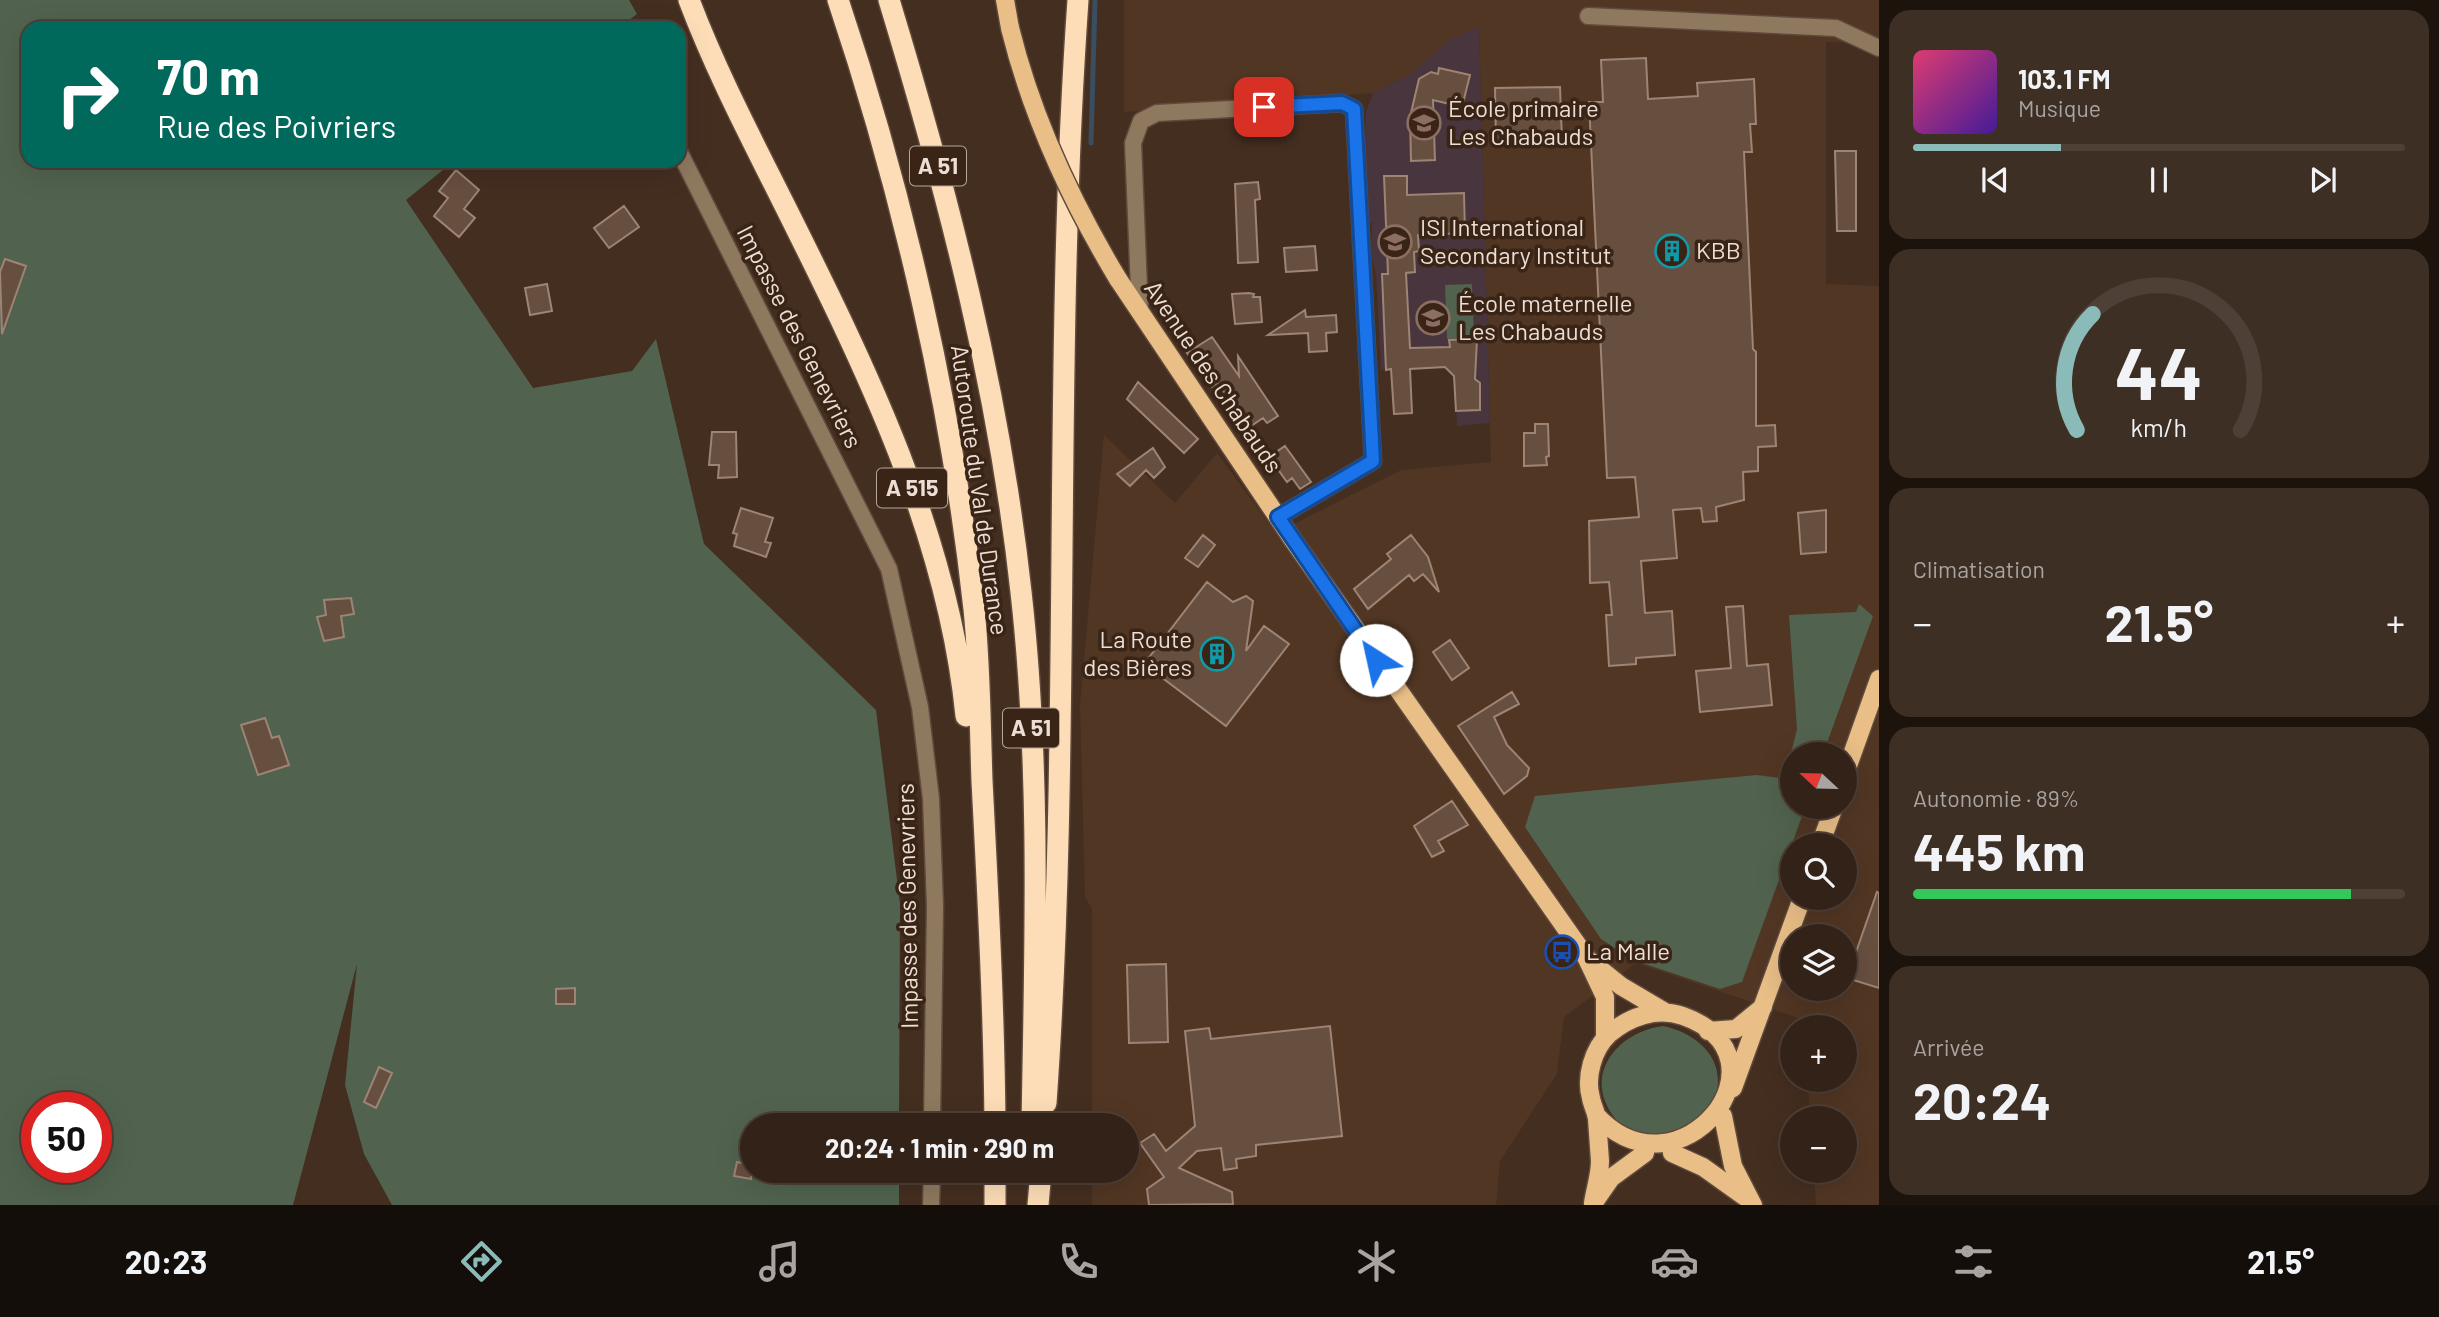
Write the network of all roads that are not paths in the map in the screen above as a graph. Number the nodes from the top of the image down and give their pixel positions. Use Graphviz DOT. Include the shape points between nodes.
graph roads {
  1 [pos="689,0"];
  2 [pos="838,0"];
  3 [pos="889,0"];
  4 [pos="1005,0"];
  5 [pos="1066,0"];
  6 [pos="1077,0"];
  7 [pos="1588,16"];
  8 [pos="1879,48"];
  9 [pos="1070,113"];
  10 [pos="686,165"];
  11 [pos="1140,313"];
  12 [pos="1278,517"];
  13 [pos="1879,679"];
  14 [pos="1856,742"];
  15 [pos="1798,910"];
  16 [pos="1586,957"];
  17 [pos="994,1002"];
  18 [pos="1763,1007"];
  19 [pos="1665,1012"];
  20 [pos="1709,1031"];
  21 [pos="1605,1038"];
  22 [pos="1729,1098"];
  23 [pos="932,1113"];
  24 [pos="995,1113"];
  25 [pos="1032,1113"];
  26 [pos="1045,1113"];
  27 [pos="1596,1115"];
  28 [pos="1723,1116"];
  29 [pos="1646,1153"];
  30 [pos="1672,1153"];
  31 [pos="932,1183"];
  32 [pos="995,1183"];
  33 [pos="1032,1183"];
  34 [pos="1040,1183"];
  35 [pos="1751,1203"];
  36 [pos="1593,1204"];
  37 [pos="931,1205"];
  38 [pos="995,1205"];
  39 [pos="1031,1205"];
  40 [pos="1038,1205"];
  1 -- 17 [label="highway, A 515" via="876,398 915,497 943,586 962,680"];
  2 -- 17 [label="highway, Autoroute du Val de Durance / A 51" via="861,68 927,324 961,515 974,612"];
  3 -- 25 [label="highway, Autoroute du Val de Durance / A 51" via="930,136 979,335 1005,466 1020,581 1031,713 1035,876"];
  4 -- 11 [label="main road, Avenue des Chabauds, bridge" via="1034,104 1062,175"];
  5 -- 9 [label="highway"];
  6 -- 9 [label="highway"];
  7 -- 8 [label="street" via="1836,28"];
  9 -- 26 [label="highway" via="1056,954"];
  10 -- 23 [label="street, Impasse des Genevriers" via="889,569 920,707 931,799 935,906"];
  11 -- 12 [label="main road, Avenue des Chabauds"];
  11 -- 12 [label="street" via="1133,143 1141,121 1157,113 1342,103 1354,109 1373,461"];
  12 -- 16 [label="main road, Avenue des Chabauds"];
  13 -- 14 [label="main road"];
  15 -- 18 [label="main road"];
  16 -- 19 [label="main road, Avenue des Chabauds" via="1621,986"];
  16 -- 21 [label="main road, Avenue des Chabauds" via="1605,997"];
  17 -- 24 [label="highway, Autoroute du Val de Durance / A 51"];
  18 -- 20 [label="main road" via="1736,1029"];
  18 -- 22 [label="main road"];
  19 -- 20 [label="main road"];
  19 -- 21 [label="main road" via="1643,1014 1622,1023"];
  20 -- 22 [label="main road" via="1723,1051 1730,1074"];
  21 -- 27 [label="main road" via="1589,1076"];
  22 -- 28 [label="main road"];
  27 -- 29 [label="main road" via="1626,1146"];
  27 -- 36 [label="main road" via="1600,1165"];
  28 -- 30 [label="main road" via="1693,1146"];
  28 -- 35 [label="main road" via="1733,1166"];
  29 -- 30 [label="main road"];
  29 -- 36 [label="main road" via="1611,1178"];
  30 -- 35 [label="main road" via="1703,1167"];
  31 -- 37 [label="street"];
  32 -- 38 [label="highway"];
  33 -- 39 [label="highway"];
  34 -- 40 [label="highway"];
}
